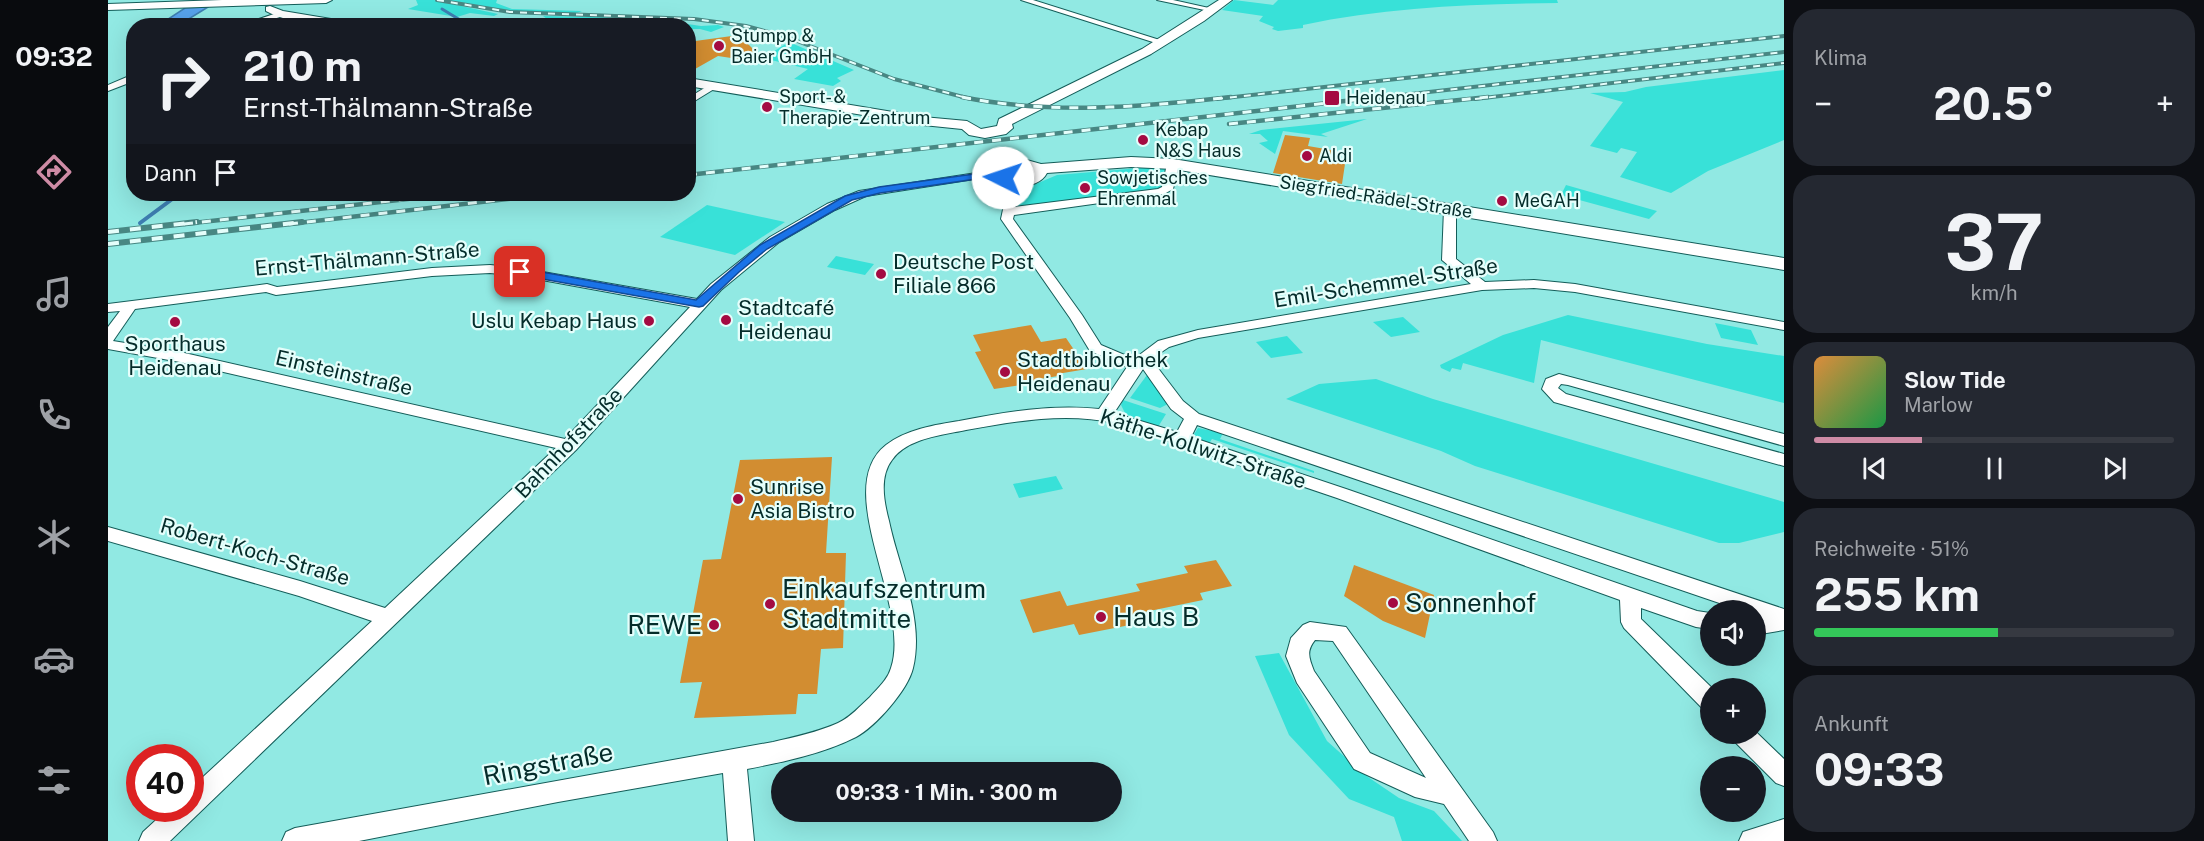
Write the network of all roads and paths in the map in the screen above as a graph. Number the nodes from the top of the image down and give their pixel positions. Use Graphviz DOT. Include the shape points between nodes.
graph roads {
  1 [pos="229,0"];
  2 [pos="326,0"];
  3 [pos="1025,0"];
  4 [pos="1161,0"];
  5 [pos="1226,0"];
  6 [pos="265,1"];
  7 [pos="186,2"];
  8 [pos="217,2"];
  9 [pos="108,6"];
  10 [pos="1214,10"];
  11 [pos="280,14"];
  12 [pos="267,18"];
  13 [pos="303,18"];
  14 [pos="1162,42"];
  15 [pos="126,80"];
  16 [pos="696,84"];
  17 [pos="714,87"];
  18 [pos="108,88"];
  19 [pos="125,92"];
  20 [pos="108,93"];
  21 [pos="696,97"];
  22 [pos="987,125"];
  23 [pos="1173,164"];
  24 [pos="1007,166"];
  25 [pos="1038,169"];
  26 [pos="1015,181"];
  27 [pos="1450,209"];
  28 [pos="1007,212"];
  29 [pos="1784,264"];
  30 [pos="1482,286"];
  31 [pos="699,304"];
  32 [pos="131,305"];
  33 [pos="108,308"];
  34 [pos="1784,326"];
  35 [pos="108,338"];
  36 [pos="108,345"];
  37 [pos="1140,362"];
  38 [pos="1104,415"];
  39 [pos="1193,418"];
  40 [pos="1181,440"];
  41 [pos="1784,440"];
  42 [pos="570,446"];
  43 [pos="1784,460"];
  44 [pos="108,534"];
  45 [pos="1630,596"];
  46 [pos="1784,617"];
  47 [pos="389,618"];
  48 [pos="1700,620"];
  49 [pos="1784,622"];
  50 [pos="1766,625"];
  51 [pos="1700,691"];
  52 [pos="1752,744"];
  53 [pos="734,762"];
  54 [pos="1784,775"];
  55 [pos="204,793"];
  56 [pos="1452,794"];
  57 [pos="173,822"];
  58 [pos="1784,831"];
  59 [pos="152,841"];
  60 [pos="295,841"];
  61 [pos="741,841"];
  62 [pos="1484,841"];
  63 [pos="1752,841"];
  1 -- 8 [label="street"];
  2 -- 6 [label="street"];
  3 -- 14 [label="street"];
  4 -- 10 [label="street"];
  5 -- 10 [label="street"];
  6 -- 8 [label="street"];
  6 -- 11 [label="street"];
  7 -- 8 [label="street"];
  7 -- 9 [label="street"];
  10 -- 14 [label="street"];
  11 -- 12 [label="street"];
  11 -- 13 [label="street"];
  14 -- 22 [label="street"];
  15 -- 18 [label="street"];
  16 -- 17 [label="street"];
  17 -- 21 [label="street"];
  17 -- 22 [label="street" via="923,121"];
  19 -- 20 [label="street"];
  22 -- 24 [label="street" via="1010,152"];
  23 -- 25 [label="street, Siegfried-Rädel-Straße" via="1131,162"];
  23 -- 27 [label="street, Siegfried-Rädel-Straße"];
  23 -- 28 [label="street" via="1167,189 1160,192"];
  24 -- 25 [label="street" via="1032,165"];
  24 -- 26 [label="street" via="1003,178"];
  24 -- 31 [label="street, Bahnhofstraße" via="849,198 763,247"];
  25 -- 26 [label="street" via="1034,178"];
  26 -- 28 [label="street"];
  27 -- 29 [label="street, Siegfried-Rädel-Straße"];
  27 -- 30 [label="street" via="1449,260"];
  28 -- 37 [label="street" via="1007,219 1095,348"];
  30 -- 34 [label="street, Emil-Schemmel-Straße" via="1534,284 1575,288"];
  30 -- 37 [label="street, Emil-Schemmel-Straße" via="1198,334 1172,341"];
  31 -- 32 [label="street, Ernst-Thälmann-Straße" via="520,272 482,269 276,291 267,288"];
  31 -- 42 [label="street, Bahnhofstraße"];
  32 -- 33 [label="street, Ernst-Thälmann-Straße"];
  32 -- 35 [label="street"];
  36 -- 42 [label="street, Einsteinstraße" via="180,357"];
  37 -- 38 [label="street, Emil-Schemmel-Straße"];
  37 -- 39 [label="street"];
  38 -- 40 [label="street, Käthe-Kollwitz-Straße"];
  38 -- 53 [label="street, Käthe-Kollwitz-Straße" via="1040,411 926,433 899,444 887,454 881,460 875,493 906,637 903,669 892,689 850,729"];
  39 -- 40 [label="street"];
  39 -- 46 [label="street, Käthe-Kollwitz-Straße"];
  40 -- 45 [label="street, Käthe-Kollwitz-Straße"];
  41 -- 43 [label="street" via="1570,381 1558,379 1550,389 1560,398"];
  42 -- 47 [label="street, Bahnhofstraße"];
  44 -- 47 [label="street, Robert-Koch-Straße"];
  45 -- 48 [label="street, Käthe-Kollwitz-Straße"];
  45 -- 51 [label="street" via="1631,622"];
  47 -- 55 [label="street, Bahnhofstraße"];
  49 -- 50 [label="street"];
  52 -- 54 [label="street"];
  53 -- 60 [label="street, Ringstraße" via="648,774"];
  53 -- 61 [label="street"];
  56 -- 56 [label="street" via="1424,789 1362,761 1305,676 1297,656 1299,644 1310,631 1339,633"];
  56 -- 62 [label="street"];
  57 -- 59 [label="street, Bahnhofstraße"];
  58 -- 63 [label="street"];
}
